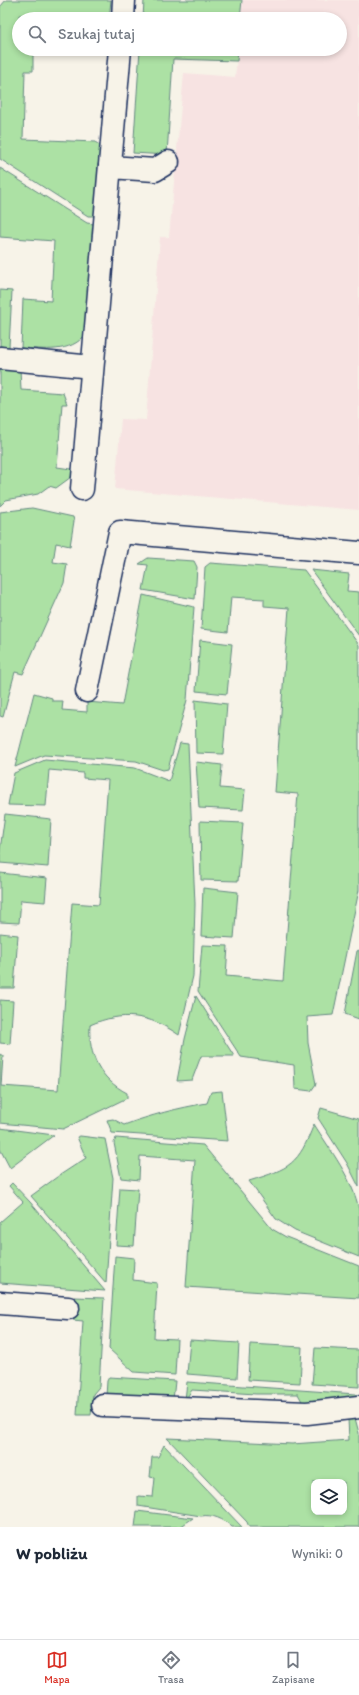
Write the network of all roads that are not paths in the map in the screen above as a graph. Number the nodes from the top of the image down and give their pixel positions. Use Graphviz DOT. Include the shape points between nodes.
graph roads {
  1 [pos="124,0"];
  2 [pos="123,12"];
  3 [pos="119,56"];
  4 [pos="168,162"];
  5 [pos="110,167"];
  6 [pos="0,358"];
  7 [pos="92,367"];
  8 [pos="82,489"];
  9 [pos="359,553"];
  10 [pos="87,691"];
  11 [pos="0,1303"];
  12 [pos="68,1308"];
  13 [pos="103,1405"];
  14 [pos="359,1407"];
  1 -- 2 [label="street"];
  3 -- 5 [label="street"];
  4 -- 5 [label="street" via="155,170"];
  5 -- 7 [label="street"];
  6 -- 7 [label="street"];
  7 -- 8 [label="street"];
  9 -- 10 [label="street" via="120,532"];
  11 -- 12 [label="street"];
  13 -- 14 [label="street" via="306,1413"];
}
